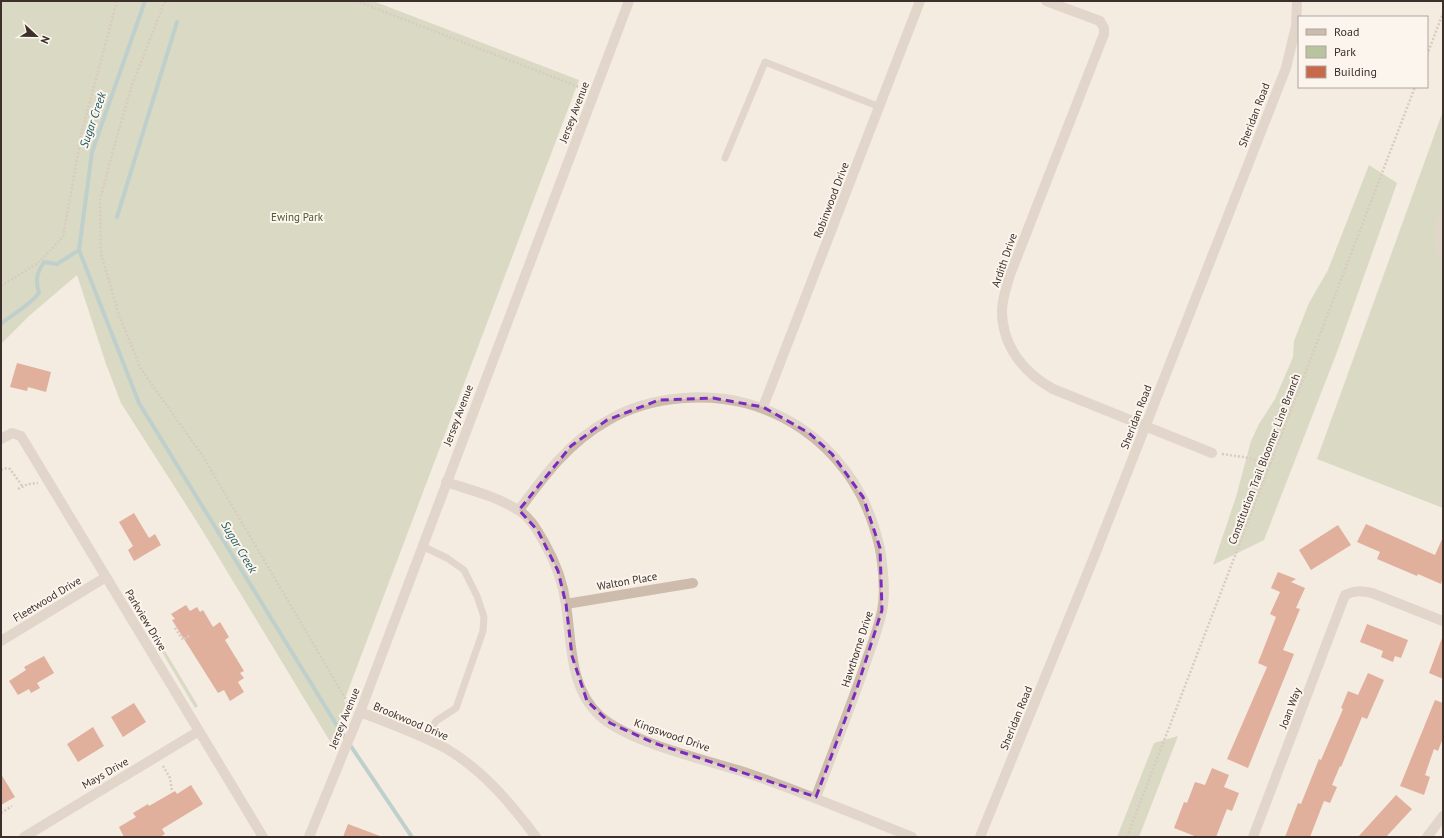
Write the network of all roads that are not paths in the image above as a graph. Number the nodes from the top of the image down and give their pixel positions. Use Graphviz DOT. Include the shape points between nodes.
graph roads {
  1 [pos="629,1"];
  2 [pos="920,1"];
  3 [pos="1046,1"];
  4 [pos="1297,1"];
  5 [pos="880,107"];
  6 [pos="725,158"];
  7 [pos="1443,215"];
  8 [pos="1443,256"];
  9 [pos="763,407"];
  10 [pos="1145,425"];
  11 [pos="1,440"];
  12 [pos="1212,453"];
  13 [pos="446,482"];
  14 [pos="519,510"];
  15 [pos="422,546"];
  16 [pos="106,577"];
  17 [pos="693,583"];
  18 [pos="566,604"];
  19 [pos="1443,621"];
  20 [pos="1,641"];
  21 [pos="358,716"];
  22 [pos="199,731"];
  23 [pos="426,739"];
  24 [pos="816,797"];
  25 [pos="1443,816"];
  26 [pos="24,837"];
  27 [pos="263,837"];
  28 [pos="309,837"];
  29 [pos="536,837"];
  30 [pos="912,837"];
  31 [pos="980,837"];
  32 [pos="1253,837"];
  33 [pos="1427,837"];
  1 -- 13 [label="street, Jersey Avenue"];
  2 -- 5 [label="street, Robinwood Drive"];
  3 -- 10 [label="street, Ardith Drive" via="1100,21 1104,34 1010,275 1003,300 1005,331 1022,366 1040,382 1053,390"];
  4 -- 10 [label="street, Sheridan Road" via="1296,26 1286,68"];
  5 -- 6 [label="lane" via="765,62"];
  5 -- 9 [label="street, Robinwood Drive"];
  7 -- 8 [label="lane" via="1440,235"];
  9 -- 14 [label="street, Hawthorne Drive" via="734,400 697,397 659,400 622,413 607,420 572,446"];
  9 -- 24 [label="street, Hawthorne Drive" via="809,433 832,454 862,497 882,561 883,596 878,628"];
  10 -- 12 [label="street, Ardith Drive"];
  10 -- 31 [label="street, Sheridan Road"];
  11 -- 16 [label="street, Parkview Drive" via="12,433 21,436"];
  13 -- 14 [label="street, Kingswood Drive" via="481,493"];
  13 -- 15 [label="street, Jersey Avenue"];
  14 -- 18 [label="street, Kingswood Drive" via="532,522 552,556"];
  15 -- 21 [label="street, Jersey Avenue"];
  15 -- 23 [label="lane" via="464,570 484,617 483,631 456,708 436,721"];
  16 -- 20 [label="street, Fleetwood Drive"];
  16 -- 22 [label="street, Parkview Drive"];
  17 -- 18 [label="street, Walton Place"];
  18 -- 24 [label="street, Kingswood Drive" via="576,676 587,701 600,716 654,743"];
  19 -- 32 [label="street, Joan Way" via="1372,593 1360,590 1345,595"];
  21 -- 23 [label="street, Brookwood Drive"];
  21 -- 28 [label="street, Jersey Avenue"];
  22 -- 26 [label="street, Mays Drive"];
  22 -- 27 [label="street, Parkview Drive"];
  23 -- 29 [label="street, Brookwood Drive" via="448,750 478,772 516,810"];
  24 -- 30 [label="street, Kingswood Drive"];
  25 -- 33 [label="street"];
}
